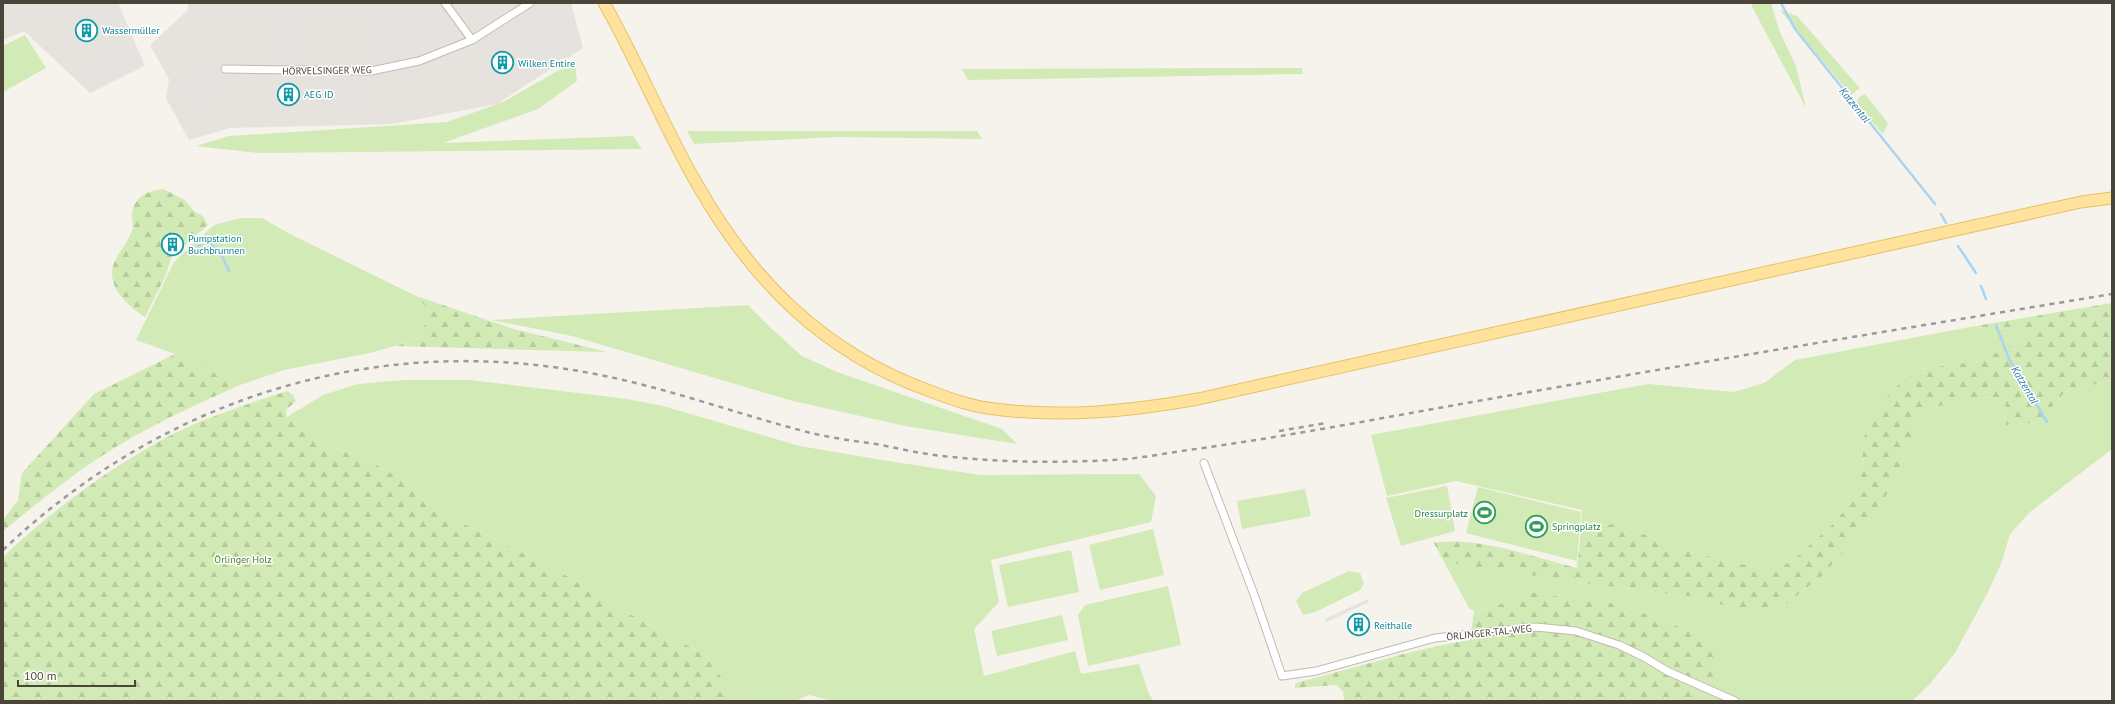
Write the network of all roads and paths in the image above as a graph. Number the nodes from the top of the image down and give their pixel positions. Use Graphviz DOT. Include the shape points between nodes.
graph roads {
  1 [pos="446,3"];
  2 [pos="530,3"];
  3 [pos="604,3"];
  4 [pos="472,40"];
  5 [pos="225,69"];
  6 [pos="2112,198"];
  7 [pos="1204,462"];
  8 [pos="1735,701"];
  1 -- 4 [label="street"];
  2 -- 4 [label="street, HÖRVELSINGER WEG"];
  3 -- 6 [label="main road" via="697,185 735,244 785,303 819,331 877,369 953,399 993,409 1067,414 1173,404 2081,202"];
  4 -- 5 [label="street, HÖRVELSINGER WEG" via="419,61 371,71"];
  7 -- 8 [label="street, ÖRLINGER-TAL-WEG" via="1282,676 1316,671 1435,638 1536,627 1576,631 1619,645 1667,671"];
}
